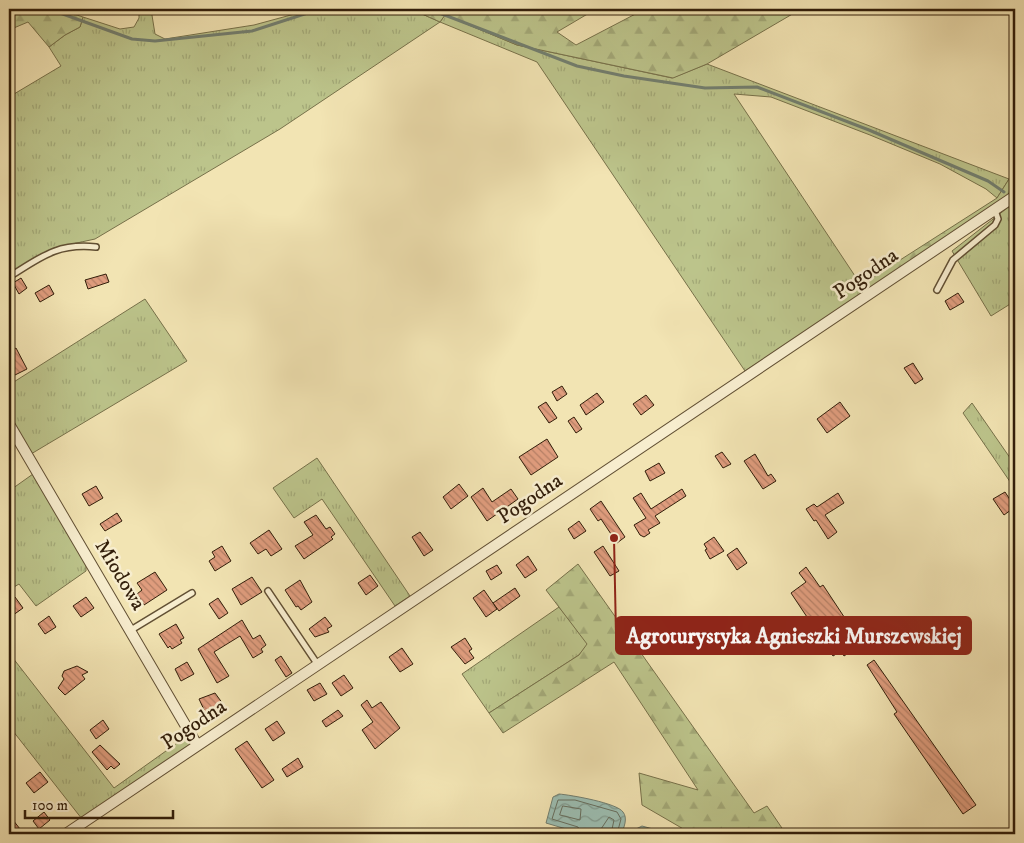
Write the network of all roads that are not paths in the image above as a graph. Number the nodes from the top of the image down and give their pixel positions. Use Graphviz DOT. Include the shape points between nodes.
graph roads {
  1 [pos="1015,196"];
  2 [pos="995,210"];
  3 [pos="96,247"];
  4 [pos="9,277"];
  5 [pos="936,290"];
  6 [pos="9,424"];
  7 [pos="268,591"];
  8 [pos="192,592"];
  9 [pos="131,630"];
  10 [pos="318,665"];
  11 [pos="198,745"];
  12 [pos="66,834"];
  1 -- 2 [label="street, Pogodna"];
  2 -- 5 [label="lane" via="998,219 995,225 953,260"];
  2 -- 10 [label="street, Pogodna"];
  3 -- 4 [label="lane" via="59,248"];
  6 -- 9 [label="street, Miodowa"];
  7 -- 10 [label="lane"];
  8 -- 9 [label="lane"];
  9 -- 11 [label="street, Miodowa"];
  10 -- 11 [label="street, Pogodna"];
  11 -- 12 [label="street, Pogodna"];
}
